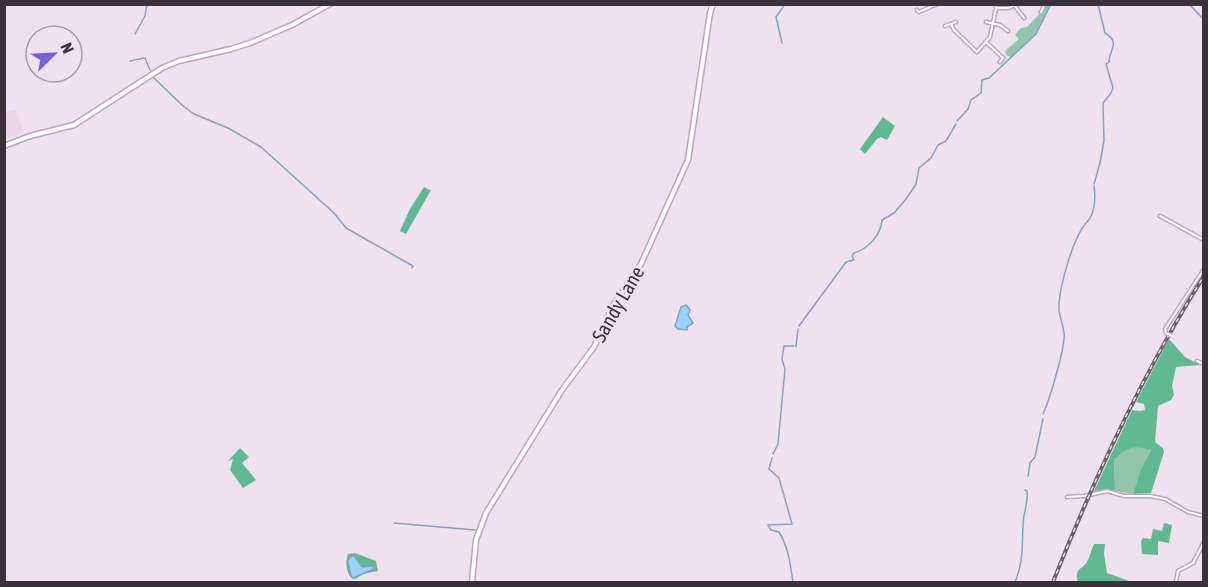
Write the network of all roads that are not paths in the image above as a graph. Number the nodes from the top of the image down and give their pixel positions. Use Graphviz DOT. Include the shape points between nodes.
graph roads {
  1 [pos="330,4"];
  2 [pos="713,4"];
  3 [pos="934,5"];
  4 [pos="1015,5"];
  5 [pos="1044,5"];
  6 [pos="997,6"];
  7 [pos="919,12"];
  8 [pos="1041,12"];
  9 [pos="1023,17"];
  10 [pos="956,22"];
  11 [pos="986,22"];
  12 [pos="951,24"];
  13 [pos="994,24"];
  14 [pos="945,26"];
  15 [pos="1008,31"];
  16 [pos="986,42"];
  17 [pos="1000,62"];
  18 [pos="4,146"];
  19 [pos="1160,216"];
  20 [pos="1203,240"];
  21 [pos="1203,269"];
  22 [pos="1172,336"];
  23 [pos="1197,361"];
  24 [pos="1203,364"];
  25 [pos="1067,497"];
  26 [pos="1203,516"];
  27 [pos="1203,542"];
  28 [pos="472,582"];
  29 [pos="1176,582"];
  1 -- 18 [label="street" via="292,25 231,50 162,68 86,119"];
  2 -- 28 [label="street, Sandy Lane" via="688,160 680,183 641,264 613,306 594,347 562,390 486,513 476,540"];
  3 -- 7 [label="street"];
  4 -- 6 [label="street"];
  4 -- 9 [label="street"];
  5 -- 8 [label="street"];
  6 -- 13 [label="street"];
  10 -- 12 [label="street"];
  11 -- 13 [label="street"];
  12 -- 14 [label="street"];
  12 -- 16 [label="street" via="976,53"];
  13 -- 15 [label="street"];
  13 -- 16 [label="street"];
  16 -- 17 [label="street" via="1004,57"];
  19 -- 20 [label="street"];
  21 -- 22 [label="street, bridge" via="1165,329"];
  23 -- 24 [label="street"];
  25 -- 26 [label="street" via="1107,491 1124,496 1150,496"];
  27 -- 29 [label="street" via="1193,563 1178,571"];
}
